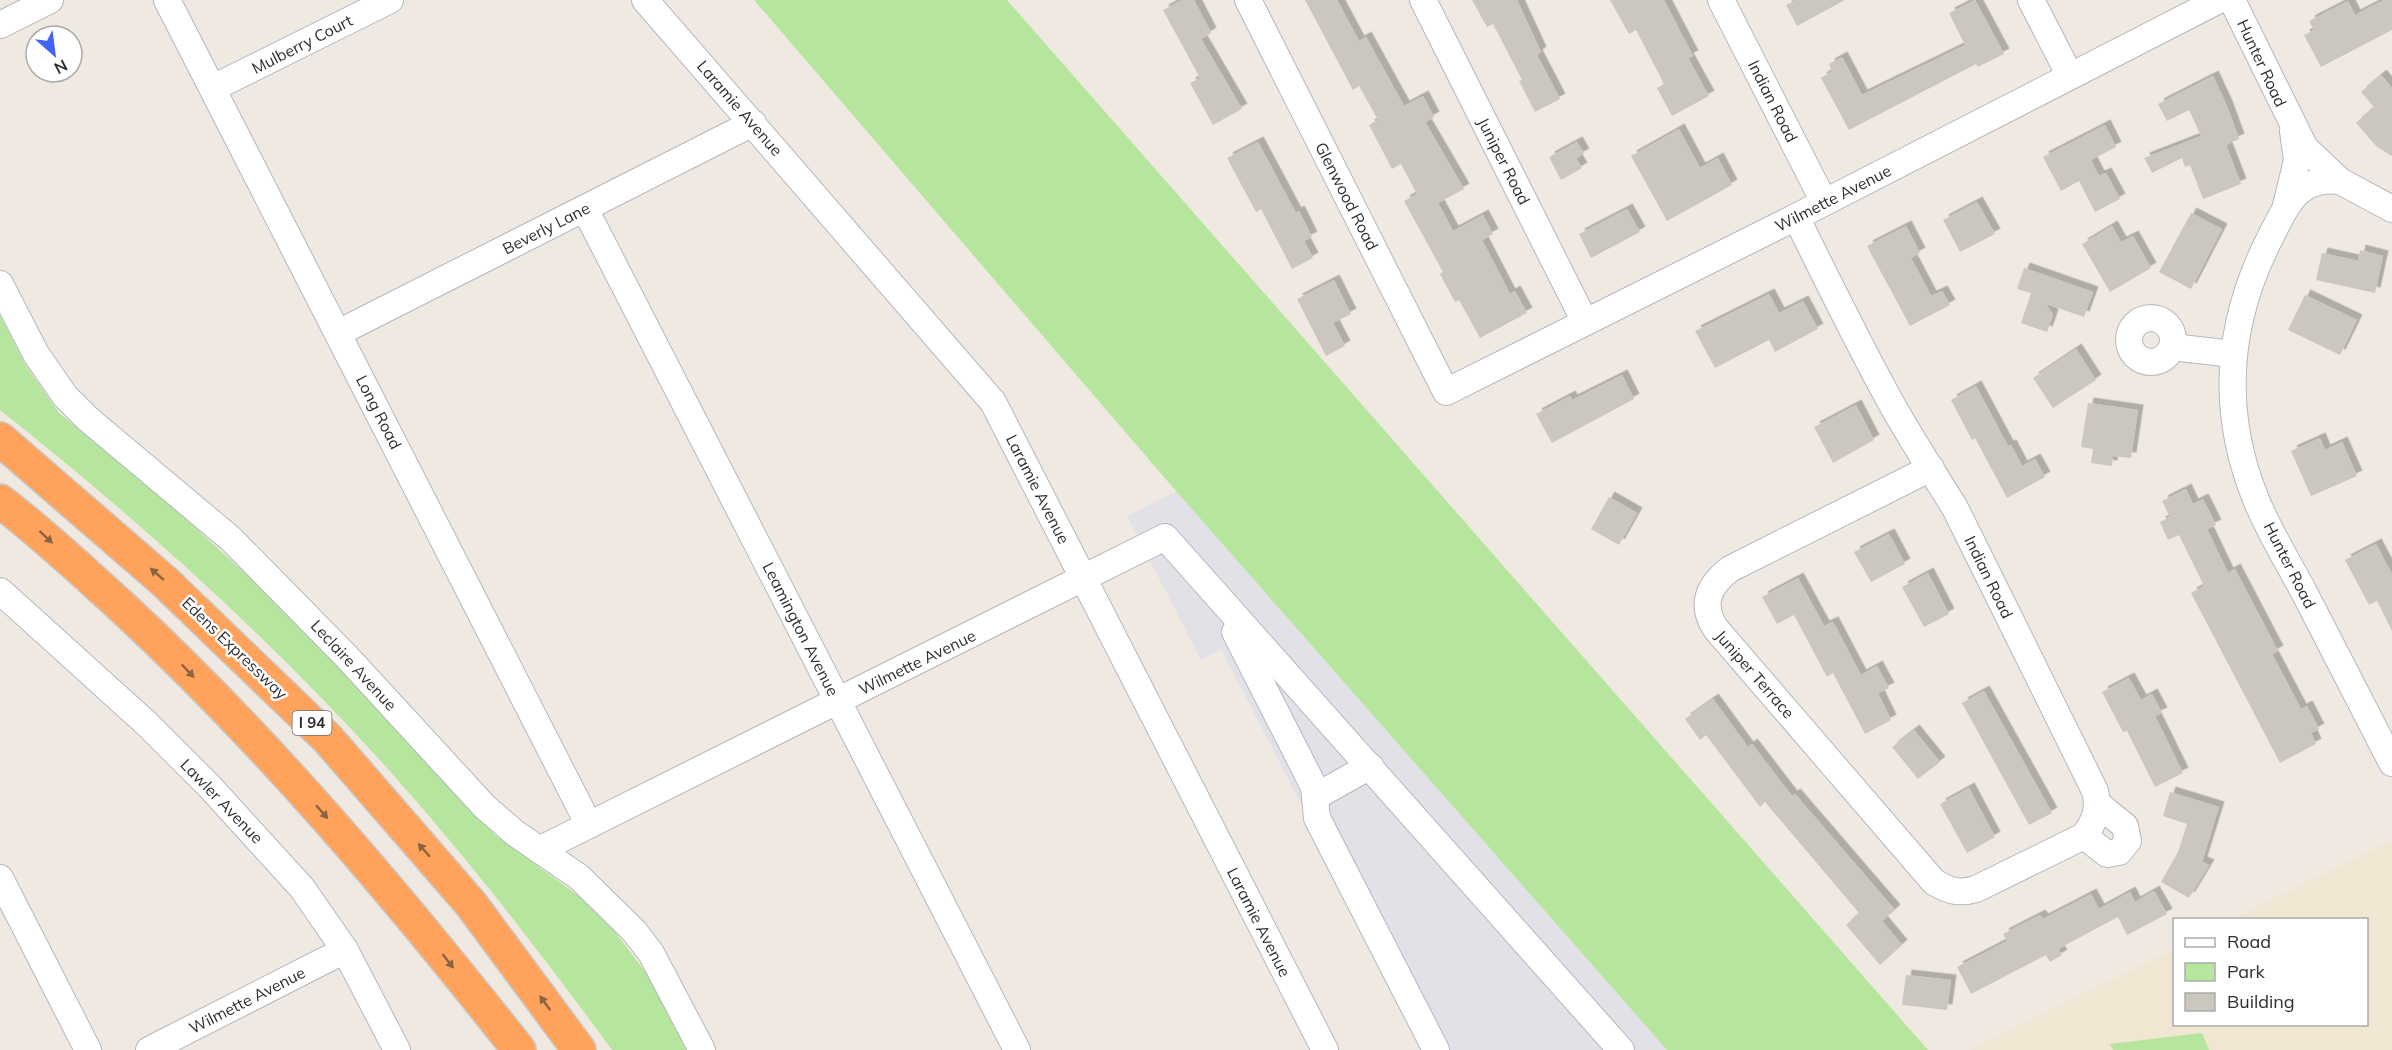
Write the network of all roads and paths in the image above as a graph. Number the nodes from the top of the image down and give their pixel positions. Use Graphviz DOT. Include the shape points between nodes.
graph roads {
  1 [pos="50,0"];
  2 [pos="167,0"];
  3 [pos="390,0"];
  4 [pos="645,0"];
  5 [pos="1248,0"];
  6 [pos="1423,0"];
  7 [pos="1721,0"];
  8 [pos="2031,0"];
  9 [pos="2218,0"];
  10 [pos="2232,0"];
  11 [pos="0,25"];
  12 [pos="2070,76"];
  13 [pos="213,88"];
  14 [pos="753,123"];
  15 [pos="2292,126"];
  16 [pos="2340,181"];
  17 [pos="1824,202"];
  18 [pos="2286,207"];
  19 [pos="585,209"];
  20 [pos="2392,209"];
  21 [pos="1796,217"];
  22 [pos="0,284"];
  23 [pos="1585,322"];
  24 [pos="338,333"];
  25 [pos="2172,347"];
  26 [pos="2233,354"];
  27 [pos="1446,392"];
  28 [pos="0,439"];
  29 [pos="1930,468"];
  30 [pos="0,501"];
  31 [pos="1084,580"];
  32 [pos="0,591"];
  33 [pos="1218,600"];
  34 [pos="839,701"];
  35 [pos="2392,763"];
  36 [pos="1370,766"];
  37 [pos="1315,797"];
  38 [pos="2099,805"];
  39 [pos="589,825"];
  40 [pos="2084,836"];
  41 [pos="539,850"];
  42 [pos="0,878"];
  43 [pos="345,950"];
  44 [pos="88,1050"];
  45 [pos="149,1050"];
  46 [pos="397,1050"];
  47 [pos="519,1050"];
  48 [pos="579,1050"];
  49 [pos="702,1050"];
  50 [pos="1017,1050"];
  51 [pos="1325,1050"];
  52 [pos="1437,1050"];
  53 [pos="1621,1050"];
  1 -- 11 [label="street"];
  2 -- 13 [label="street, Long Road"];
  3 -- 13 [label="street, Mulberry Court"];
  4 -- 14 [label="street, Laramie Avenue"];
  5 -- 27 [label="street, Glenwood Road"];
  6 -- 23 [label="street, Juniper Road"];
  7 -- 17 [label="street, Indian Road"];
  8 -- 12 [label="street"];
  9 -- 12 [label="street, Wilmette Avenue"];
  10 -- 15 [label="street, Hunter Road"];
  12 -- 17 [label="street, Wilmette Avenue"];
  13 -- 24 [label="street, Long Road"];
  14 -- 19 [label="street, Beverly Lane"];
  14 -- 31 [label="street, Laramie Avenue" via="993,402"];
  15 -- 16 [label="street, Hunter Road" via="2305,148"];
  15 -- 18 [label="street, Hunter Road" via="2297,160"];
  16 -- 18 [label="street, Hunter Road" via="2313,182"];
  16 -- 20 [label="street"];
  17 -- 21 [label="street, Wilmette Avenue"];
  18 -- 26 [label="street, Hunter Road" via="2247,291"];
  19 -- 24 [label="street, Beverly Lane"];
  19 -- 34 [label="street, Leamington Avenue"];
  21 -- 23 [label="street, Wilmette Avenue"];
  21 -- 29 [label="street, Indian Road" via="1884,390"];
  22 -- 41 [label="street, Leclaire Avenue" via="36,354 65,396 231,539 347,657 485,807"];
  23 -- 27 [label="street, Wilmette Avenue"];
  24 -- 39 [label="street, Long Road"];
  25 -- 26 [label="street"];
  26 -- 35 [label="street, Hunter Road" via="2236,432 2256,498"];
  48 -- 28 [label="highway, Edens Expressway / I 94, one-way" via="471,904 328,738 165,582"];
  29 -- 38 [label="street, Indian Road" via="1960,519"];
  29 -- 40 [label="street, Juniper Terrace" via="1730,570 1711,587 1707,608 1716,629 1934,882 1952,891 1976,889"];
  30 -- 47 [label="highway, one-way" via="36,528 165,646 288,772 415,918"];
  31 -- 33 [label="street, Wilmette Avenue" via="1165,537"];
  31 -- 34 [label="street, Wilmette Avenue"];
  31 -- 51 [label="street, Laramie Avenue"];
  32 -- 43 [label="street, Lawler Avenue" via="212,788 302,888"];
  33 -- 36 [label="street"];
  33 -- 37 [label="street" via="1314,787"];
  34 -- 39 [label="street, Wilmette Avenue"];
  34 -- 50 [label="street, Leamington Avenue"];
  36 -- 37 [label="street"];
  36 -- 53 [label="street"];
  37 -- 52 [label="street" via="1317,818"];
  38 -- 40 [label="street"];
  38 -- 40 [label="street" via="2125,826 2128,841 2120,852 2108,854"];
  39 -- 41 [label="street, Wilmette Avenue"];
  41 -- 49 [label="street, Leclaire Avenue" via="579,877 634,932 651,953"];
  42 -- 44 [label="street"];
  43 -- 45 [label="street, Wilmette Avenue"];
  43 -- 46 [label="street, Lawler Avenue"];
}
